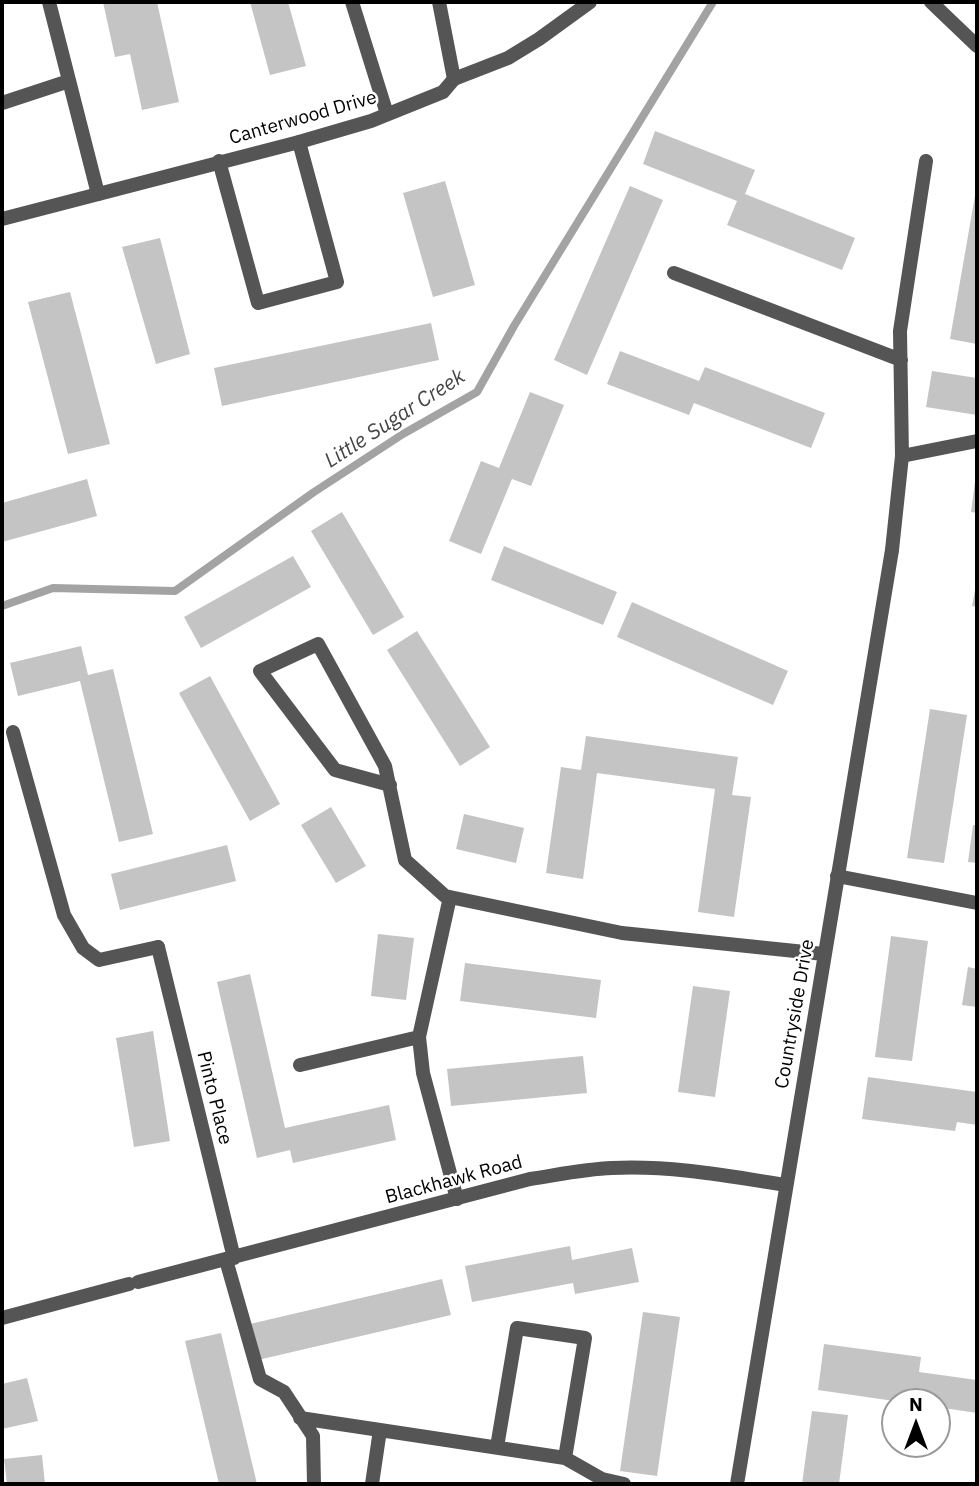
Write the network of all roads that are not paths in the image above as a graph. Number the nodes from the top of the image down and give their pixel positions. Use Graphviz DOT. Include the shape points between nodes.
graph roads {
  1 [pos="49,2"];
  2 [pos="352,2"];
  3 [pos="439,2"];
  4 [pos="590,2"];
  5 [pos="931,2"];
  6 [pos="977,46"];
  7 [pos="454,79"];
  8 [pos="69,81"];
  9 [pos="2,103"];
  10 [pos="387,114"];
  11 [pos="299,142"];
  12 [pos="219,161"];
  13 [pos="926,161"];
  14 [pos="98,194"];
  15 [pos="2,219"];
  16 [pos="674,273"];
  17 [pos="901,360"];
  18 [pos="977,441"];
  19 [pos="902,456"];
  20 [pos="13,732"];
  21 [pos="390,785"];
  22 [pos="837,876"];
  23 [pos="450,897"];
  24 [pos="977,903"];
  25 [pos="824,954"];
  26 [pos="419,1037"];
  27 [pos="300,1065"];
  28 [pos="786,1185"];
  29 [pos="457,1199"];
  30 [pos="230,1259"];
  31 [pos="2,1318"];
  32 [pos="300,1418"];
  33 [pos="380,1430"];
  34 [pos="497,1447"];
  35 [pos="565,1458"];
  36 [pos="314,1484"];
  37 [pos="372,1484"];
  38 [pos="624,1484"];
  39 [pos="737,1484"];
  1 -- 8 [label="street"];
  2 -- 10 [label="street"];
  3 -- 7 [label="street"];
  4 -- 7 [label="street, Canterwood Drive" via="508,58"];
  5 -- 6 [label="street"];
  7 -- 10 [label="street, Canterwood Drive" via="443,92"];
  8 -- 9 [label="street"];
  8 -- 14 [label="street"];
  10 -- 11 [label="street, Canterwood Drive"];
  11 -- 12 [label="street, Canterwood Drive"];
  11 -- 12 [label="street" via="337,282 258,303"];
  12 -- 14 [label="street, Canterwood Drive"];
  13 -- 17 [label="street, Countryside Drive" via="900,331"];
  14 -- 15 [label="street, Canterwood Drive"];
  16 -- 17 [label="street"];
  17 -- 19 [label="street, Countryside Drive"];
  18 -- 19 [label="street"];
  19 -- 22 [label="street, Countryside Drive" via="892,550"];
  20 -- 30 [label="street, Pinto Place" via="64,915 83,948 99,960 158,947"];
  21 -- 21 [label="street" via="386,766 318,644 260,671 335,769"];
  21 -- 23 [label="street" via="405,860"];
  22 -- 24 [label="street"];
  22 -- 25 [label="street, Countryside Drive"];
  23 -- 25 [label="street" via="622,933"];
  23 -- 26 [label="street"];
  25 -- 28 [label="street, Countryside Drive"];
  26 -- 27 [label="street"];
  26 -- 29 [label="street" via="423,1073"];
  28 -- 29 [label="street, Blackhawk Road" via="694,1171 613,1168 530,1180"];
  28 -- 39 [label="street, Countryside Drive"];
  29 -- 30 [label="street, Blackhawk Road"];
  30 -- 31 [label="street, Blackhawk Road"];
  30 -- 32 [label="street, Pinto Place" via="260,1380 284,1392"];
  32 -- 33 [label="street"];
  32 -- 36 [label="street, Pinto Place" via="313,1436"];
  33 -- 34 [label="street"];
  33 -- 37 [label="street"];
  34 -- 35 [label="street"];
  34 -- 35 [label="street" via="517,1328 585,1338"];
  35 -- 38 [label="street" via="602,1479"];
}
